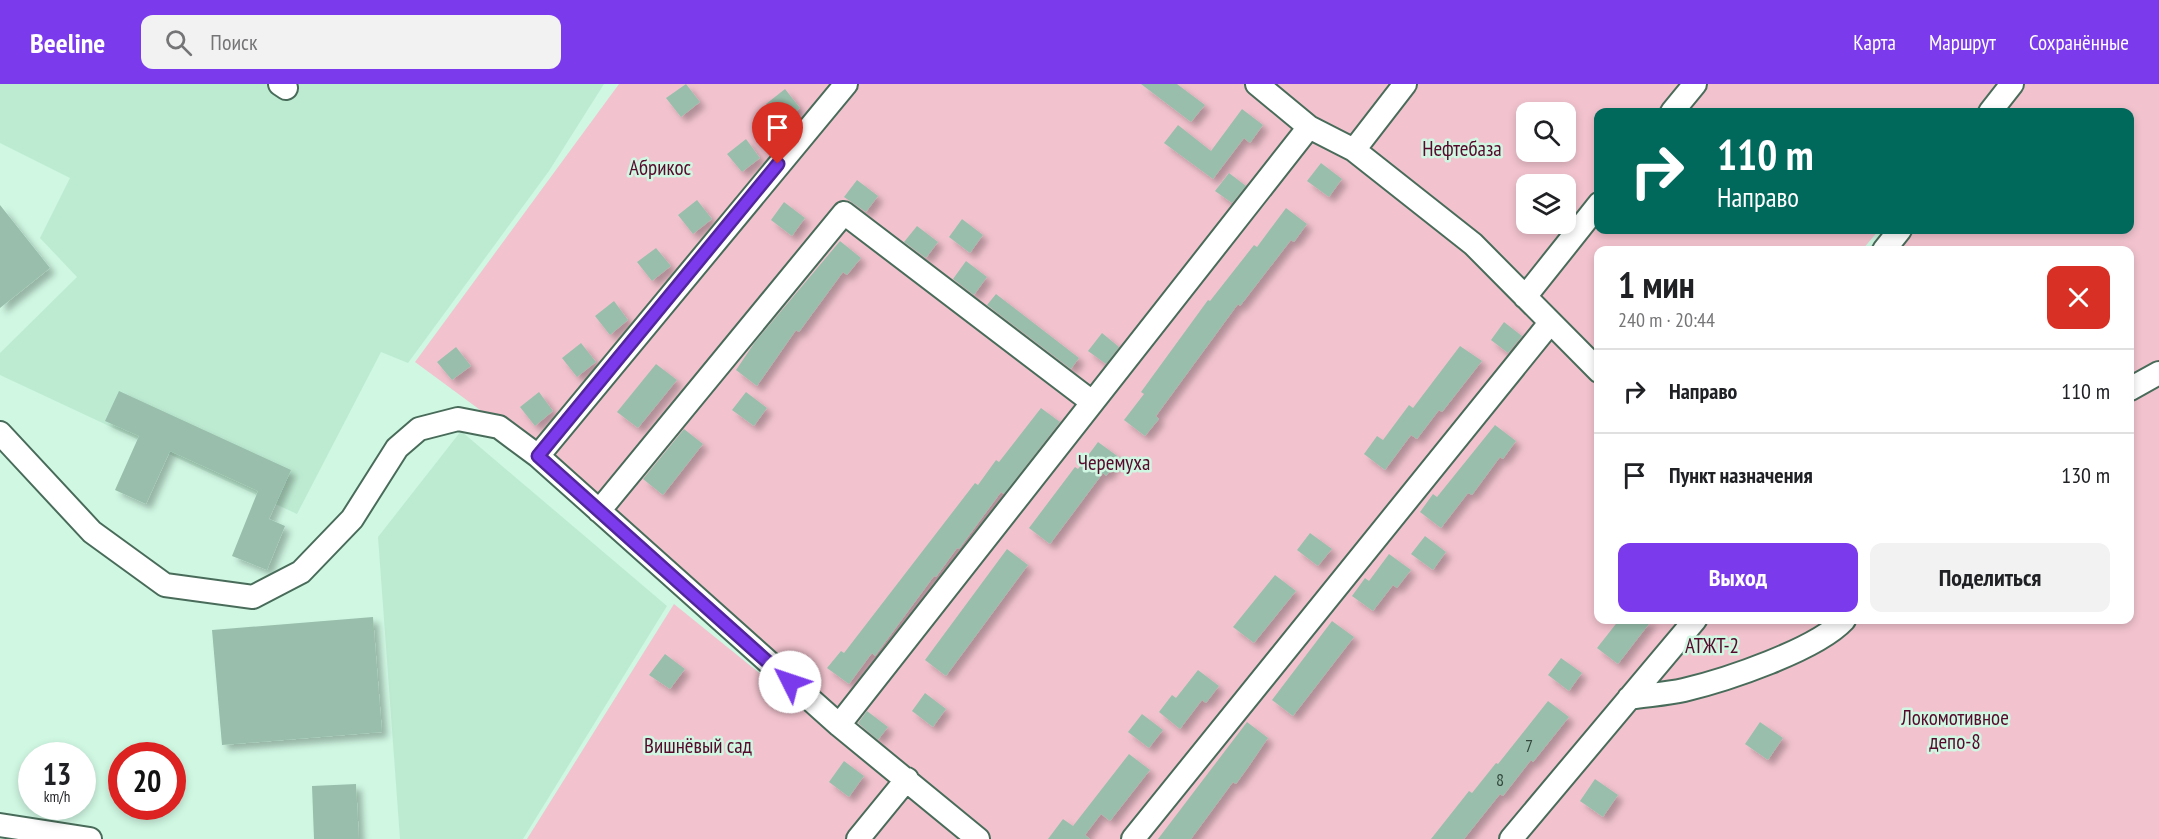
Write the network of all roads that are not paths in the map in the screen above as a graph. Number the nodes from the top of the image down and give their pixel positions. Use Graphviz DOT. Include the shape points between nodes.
graph roads {
  1 [pos="846,84"];
  2 [pos="1257,84"];
  3 [pos="1405,84"];
  4 [pos="1695,84"];
  5 [pos="2012,84"];
  6 [pos="1675,108"];
  7 [pos="1993,108"];
  8 [pos="1308,127"];
  9 [pos="1354,150"];
  10 [pos="1594,210"];
  11 [pos="1897,234"];
  12 [pos="1887,246"];
  13 [pos="1525,297"];
  14 [pos="1550,323"];
  15 [pos="1594,366"];
  16 [pos="2159,373"];
  17 [pos="2134,387"];
  18 [pos="1092,402"];
  19 [pos="0,433"];
  20 [pos="538,456"];
  21 [pos="599,511"];
  22 [pos="1692,624"];
  23 [pos="1839,624"];
  24 [pos="1629,698"];
  25 [pos="839,725"];
  26 [pos="907,779"];
  27 [pos="0,825"];
  28 [pos="90,839"];
  29 [pos="858,839"];
  30 [pos="978,839"];
  31 [pos="1133,839"];
  32 [pos="1510,839"];
  1 -- 20 [label="lane"];
  2 -- 8 [label="lane"];
  3 -- 9 [label="lane"];
  4 -- 6 [label="lane"];
  5 -- 7 [label="lane"];
  8 -- 9 [label="lane"];
  8 -- 18 [label="lane"];
  9 -- 13 [label="lane" via="1473,244"];
  10 -- 13 [label="lane"];
  11 -- 12 [label="lane"];
  13 -- 14 [label="lane"];
  14 -- 15 [label="lane"];
  14 -- 31 [label="lane"];
  16 -- 17 [label="lane"];
  18 -- 21 [label="lane" via="844,213"];
  18 -- 25 [label="lane"];
  19 -- 20 [label="lane" via="92,532 165,585 253,597 301,572 352,519 397,448 419,429 458,419 499,427"];
  20 -- 21 [label="lane"];
  21 -- 25 [label="lane"];
  22 -- 24 [label="lane"];
  23 -- 24 [label="lane" via="1823,638 1734,675 1684,690"];
  24 -- 32 [label="lane"];
  25 -- 26 [label="lane"];
  26 -- 29 [label="lane"];
  26 -- 30 [label="lane"];
  27 -- 28 [label="lane"];
}
